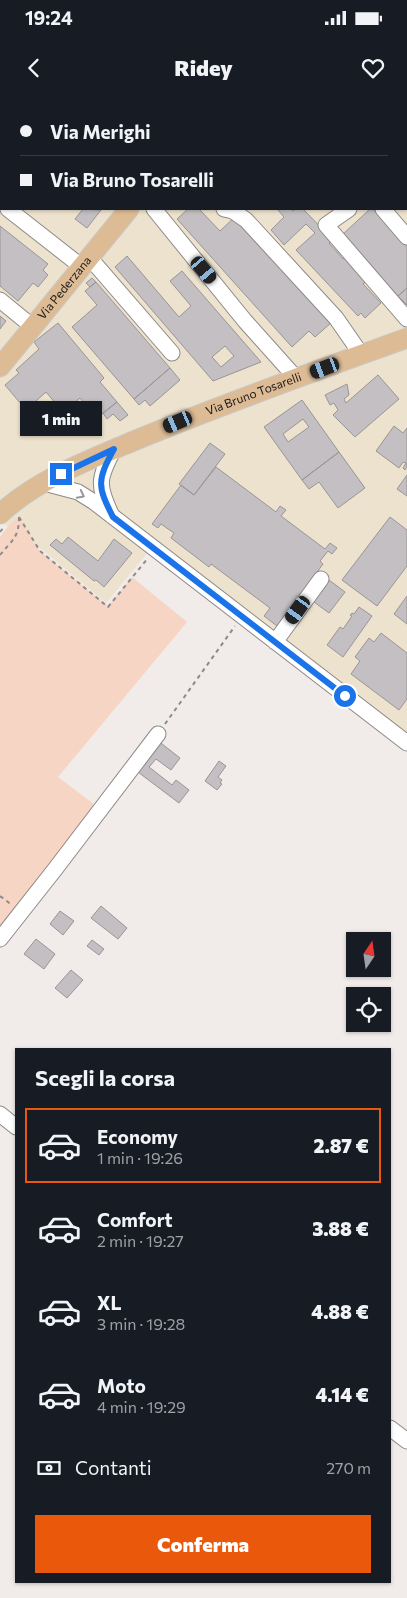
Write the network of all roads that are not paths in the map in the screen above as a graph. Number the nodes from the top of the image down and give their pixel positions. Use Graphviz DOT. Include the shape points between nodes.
graph roads {
  1 [pos="9,210"];
  2 [pos="128,210"];
  3 [pos="155,210"];
  4 [pos="228,210"];
  5 [pos="348,210"];
  6 [pos="383,210"];
  7 [pos="407,237"];
  8 [pos="86,262"];
  9 [pos="0,300"];
  10 [pos="406,316"];
  11 [pos="32,327"];
  12 [pos="407,338"];
  13 [pos="172,353"];
  14 [pos="361,354"];
  15 [pos="0,367"];
  16 [pos="296,378"];
  17 [pos="114,449"];
  18 [pos="44,483"];
  19 [pos="113,517"];
  20 [pos="8,518"];
  21 [pos="321,578"];
  22 [pos="275,642"];
  23 [pos="158,734"];
  24 [pos="407,743"];
  25 [pos="0,939"];
  26 [pos="0,1114"];
  27 [pos="15,1126"];
  28 [pos="391,1429"];
  29 [pos="407,1441"];
  1 -- 8 [label="street"];
  2 -- 8 [label="main road, Via Pederzana"];
  3 -- 16 [label="street"];
  4 -- 14 [label="street" via="252,227 336,318"];
  5 -- 10 [label="street" via="326,225"];
  6 -- 7 [label="street"];
  8 -- 11 [label="main road, Via Pederzana"];
  8 -- 13 [label="street"];
  9 -- 11 [label="street"];
  11 -- 15 [label="main road, Via Pederzana"];
  12 -- 14 [label="main road, Via Bruno Tosarelli"];
  14 -- 16 [label="main road, Via Bruno Tosarelli"];
  16 -- 17 [label="main road, Via Bruno Tosarelli" via="204,411"];
  17 -- 18 [label="main road, Via Bruno Tosarelli"];
  17 -- 19 [label="street" via="100,485"];
  18 -- 19 [label="street, one-way" via="78,492"];
  18 -- 20 [label="main road, Via Bruno Tosarelli" via="19,498"];
  19 -- 22 [label="street"];
  21 -- 22 [label="street"];
  22 -- 24 [label="street"];
  23 -- 25 [label="street"];
  26 -- 27 [label="street"];
  28 -- 29 [label="street"];
}
